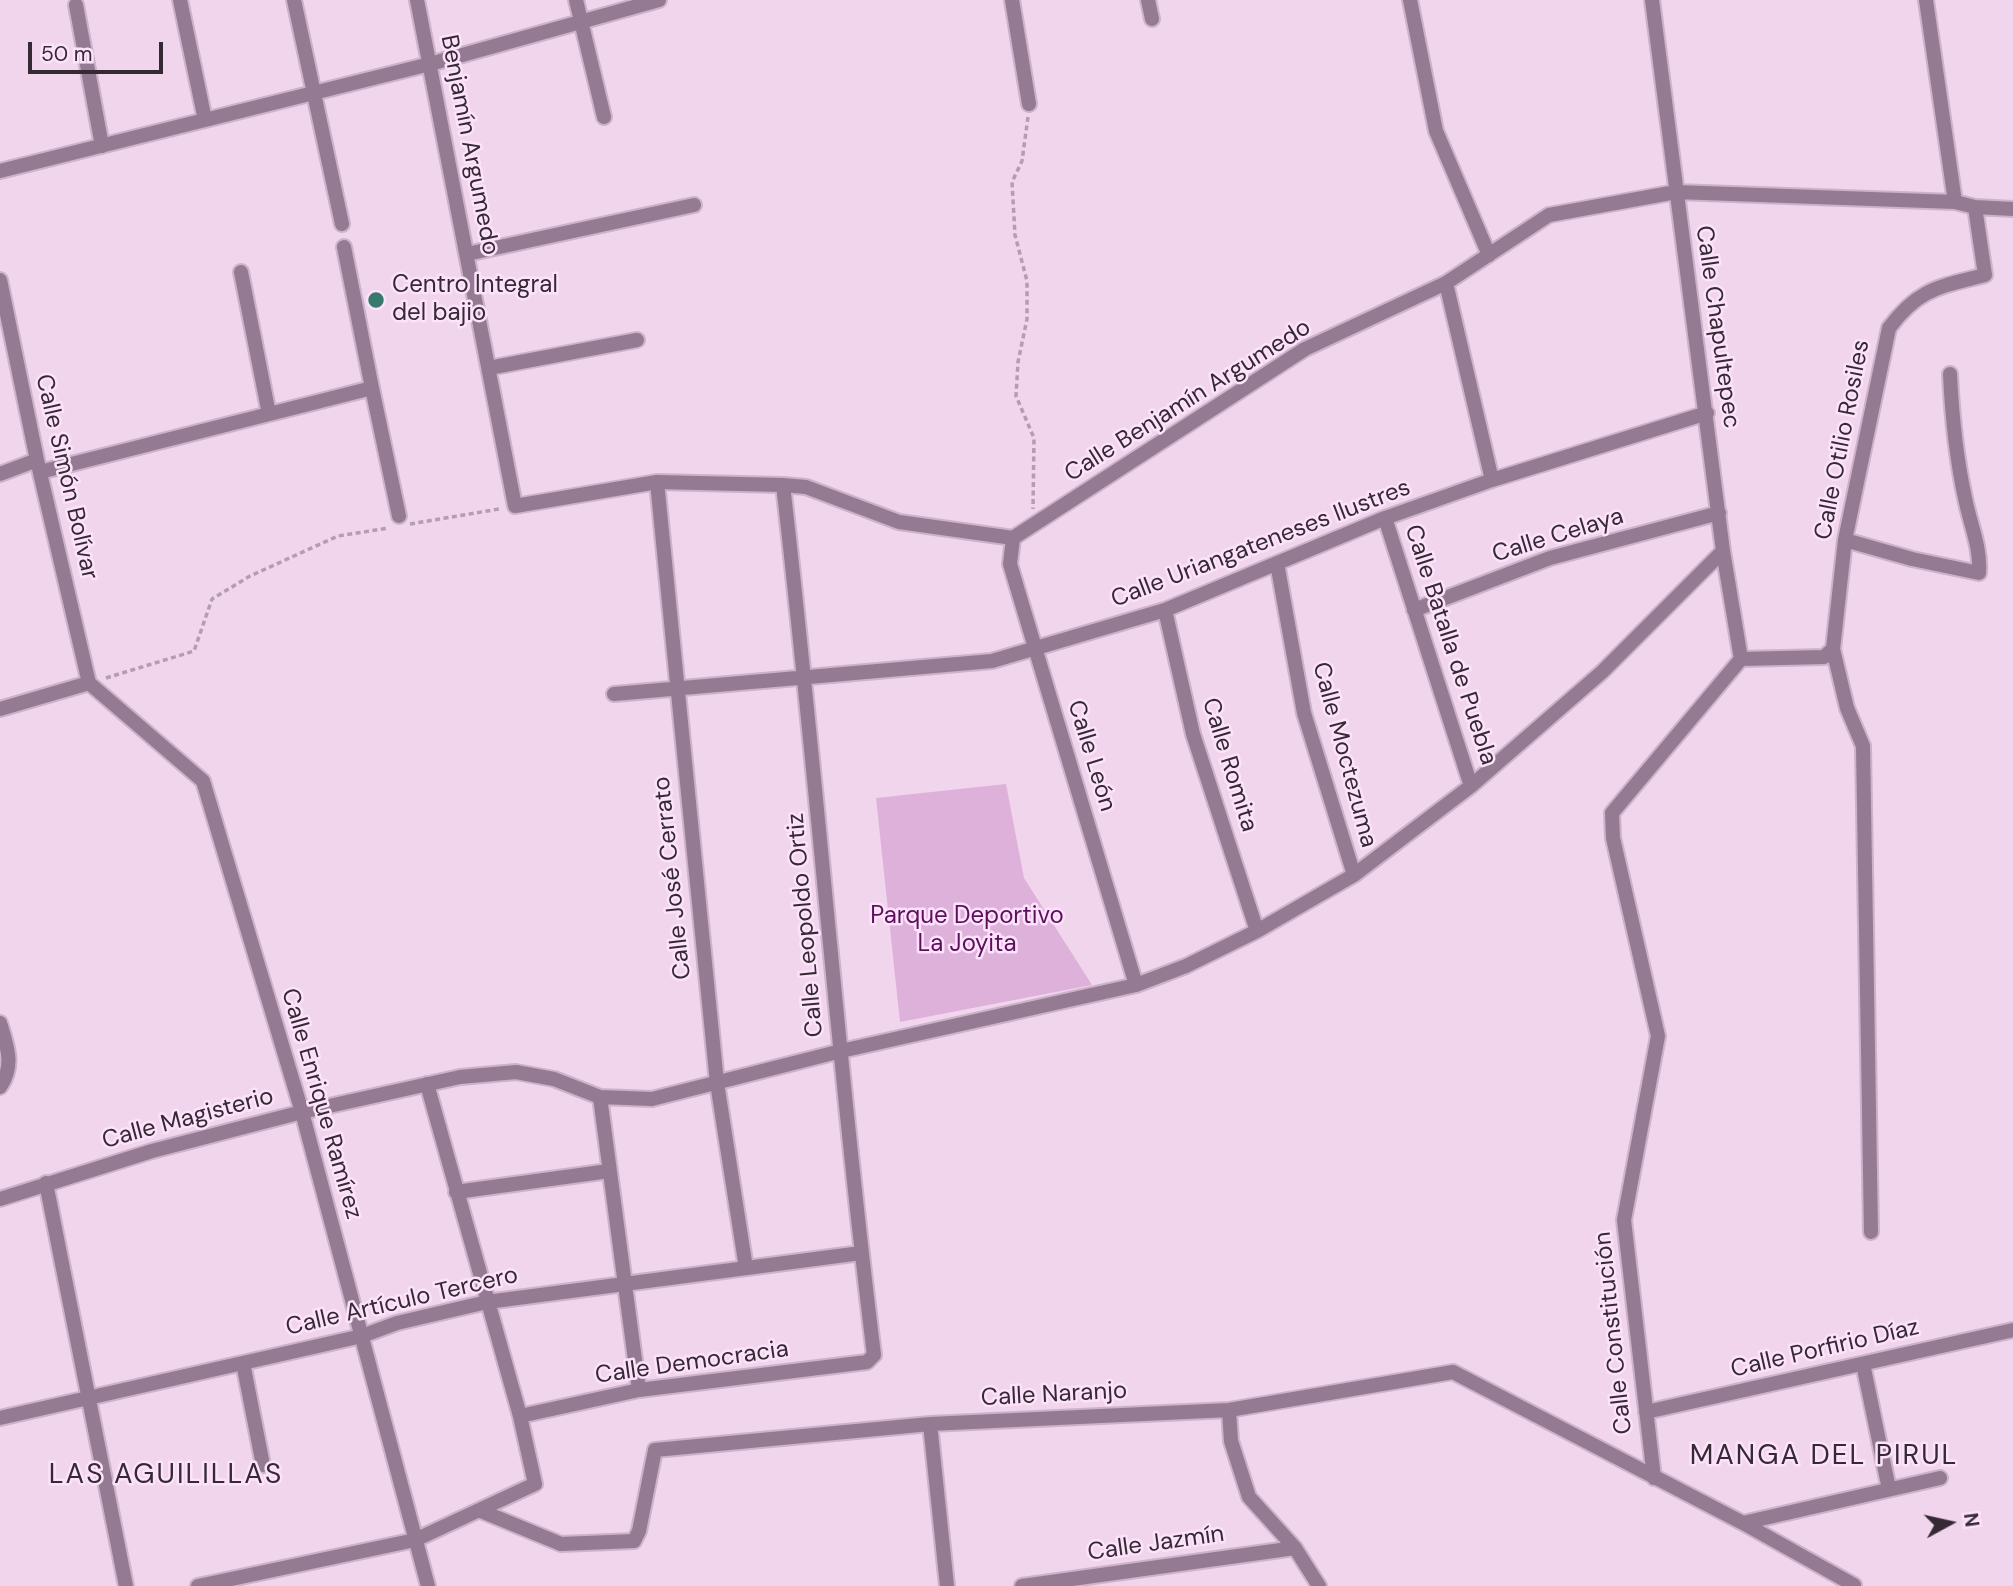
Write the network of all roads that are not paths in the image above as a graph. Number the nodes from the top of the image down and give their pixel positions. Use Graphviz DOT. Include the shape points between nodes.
graph roads {
  1 [pos="180,0"];
  2 [pos="294,0"];
  3 [pos="417,0"];
  4 [pos="576,0"];
  5 [pos="659,0"];
  6 [pos="1012,0"];
  7 [pos="1148,0"];
  8 [pos="1410,0"];
  9 [pos="1652,0"];
  10 [pos="1926,0"];
  11 [pos="76,5"];
  12 [pos="1152,19"];
  13 [pos="581,22"];
  14 [pos="430,64"];
  15 [pos="316,92"];
  16 [pos="1029,104"];
  17 [pos="604,117"];
  18 [pos="205,120"];
  19 [pos="102,146"];
  20 [pos="0,171"];
  21 [pos="1676,192"];
  22 [pos="1955,202"];
  23 [pos="694,205"];
  24 [pos="1975,207"];
  25 [pos="2013,209"];
  26 [pos="342,224"];
  27 [pos="344,247"];
  28 [pos="467,254"];
  29 [pos="1489,255"];
  30 [pos="241,272"];
  31 [pos="0,280"];
  32 [pos="1446,283"];
  33 [pos="637,340"];
  34 [pos="489,368"];
  35 [pos="1950,374"];
  36 [pos="372,388"];
  37 [pos="1707,413"];
  38 [pos="269,414"];
  39 [pos="39,466"];
  40 [pos="0,474"];
  41 [pos="1492,480"];
  42 [pos="657,482"];
  43 [pos="783,485"];
  44 [pos="1719,513"];
  45 [pos="1385,518"];
  46 [pos="399,523"];
  47 [pos="1013,538"];
  48 [pos="1845,540"];
  49 [pos="1723,551"];
  50 [pos="1276,564"];
  51 [pos="1414,610"];
  52 [pos="1165,611"];
  53 [pos="1833,649"];
  54 [pos="1036,650"];
  55 [pos="1741,659"];
  56 [pos="805,676"];
  57 [pos="89,683"];
  58 [pos="677,688"];
  59 [pos="614,694"];
  60 [pos="0,709"];
  61 [pos="1471,786"];
  62 [pos="1354,876"];
  63 [pos="1257,931"];
  64 [pos="1136,985"];
  65 [pos="0,1023"];
  66 [pos="841,1051"];
  67 [pos="717,1083"];
  68 [pos="427,1084"];
  69 [pos="0,1087"];
  70 [pos="600,1097"];
  71 [pos="302,1112"];
  72 [pos="609,1171"];
  73 [pos="46,1183"];
  74 [pos="456,1192"];
  75 [pos="0,1199"];
  76 [pos="1871,1232"];
  77 [pos="861,1253"];
  78 [pos="746,1268"];
  79 [pos="624,1282"];
  80 [pos="487,1302"];
  81 [pos="2013,1330"];
  82 [pos="362,1336"];
  83 [pos="872,1360"];
  84 [pos="243,1363"];
  85 [pos="1863,1363"];
  86 [pos="639,1390"];
  87 [pos="88,1398"];
  88 [pos="1229,1410"];
  89 [pos="1646,1412"];
  90 [pos="520,1416"];
  91 [pos="0,1418"];
  92 [pos="930,1424"];
  93 [pos="264,1465"];
  94 [pos="1654,1478"];
  95 [pos="1940,1478"];
  96 [pos="1889,1489"];
  97 [pos="481,1511"];
  98 [pos="1742,1523"];
  99 [pos="415,1540"];
  100 [pos="1295,1548"];
  101 [pos="1854,1585"];
  102 [pos="126,1586"];
  103 [pos="198,1586"];
  104 [pos="428,1586"];
  105 [pos="947,1586"];
  106 [pos="1022,1586"];
  107 [pos="1319,1586"];
  1 -- 18 [label="street"];
  2 -- 15 [label="street"];
  3 -- 14 [label="street, Benjamín Argumedo"];
  4 -- 13 [label="street"];
  5 -- 13 [label="street"];
  6 -- 16 [label="street"];
  7 -- 12 [label="street"];
  8 -- 29 [label="street" via="1436,131"];
  9 -- 21 [label="street, Calle Chapultepec"];
  10 -- 22 [label="street"];
  11 -- 19 [label="street"];
  13 -- 14 [label="street"];
  13 -- 17 [label="street"];
  14 -- 15 [label="street"];
  14 -- 28 [label="street, Benjamín Argumedo"];
  15 -- 18 [label="street"];
  15 -- 26 [label="street"];
  18 -- 19 [label="street"];
  19 -- 20 [label="street"];
  21 -- 22 [label="street, Calle Benjamín Argumedo"];
  21 -- 29 [label="street, Calle Benjamín Argumedo" via="1549,215"];
  21 -- 37 [label="street, Calle Chapultepec"];
  22 -- 24 [label="street, Calle Benjamín Argumedo"];
  23 -- 28 [label="street"];
  24 -- 25 [label="street, Calle Benjamín Argumedo"];
  24 -- 48 [label="street, Calle Otilio Rosiles" via="1985,275 1930,290 1906,305 1889,328"];
  27 -- 36 [label="street"];
  28 -- 34 [label="street, Benjamín Argumedo"];
  29 -- 32 [label="street, Calle Benjamín Argumedo"];
  30 -- 38 [label="street"];
  31 -- 39 [label="street, Calle Simón Bolívar"];
  32 -- 41 [label="street"];
  32 -- 47 [label="street, Calle Benjamín Argumedo" via="1305,349"];
  33 -- 34 [label="street"];
  34 -- 42 [label="street, Benjamín Argumedo" via="515,506"];
  35 -- 48 [label="street" via="1952,427 1980,555 1979,573"];
  36 -- 38 [label="street"];
  36 -- 46 [label="street"];
  37 -- 41 [label="street, Calle Uriangateneses Ilustres"];
  37 -- 44 [label="street, Calle Chapultepec"];
  38 -- 39 [label="street"];
  39 -- 40 [label="street"];
  39 -- 57 [label="street, Calle Simón Bolívar"];
  41 -- 45 [label="street, Calle Uriangateneses Ilustres"];
  42 -- 43 [label="street"];
  42 -- 58 [label="street, Calle José Cerrato"];
  43 -- 47 [label="street" via="806,487 899,522"];
  43 -- 56 [label="street, Calle Leopoldo Ortiz"];
  44 -- 49 [label="street, Calle Chapultepec"];
  44 -- 51 [label="street, Calle Celaya" via="1550,558"];
  45 -- 50 [label="street, Calle Uriangateneses Ilustres"];
  45 -- 51 [label="street, Calle Batalla de Puebla"];
  47 -- 54 [label="street, Calle León" via="1010,564"];
  48 -- 53 [label="street, Calle Otilio Rosiles"];
  49 -- 55 [label="street, Calle Chapultepec"];
  49 -- 61 [label="street, Calle Magisterio" via="1602,672"];
  50 -- 52 [label="street, Calle Uriangateneses Ilustres"];
  50 -- 62 [label="street, Calle Moctezuma" via="1304,713"];
  51 -- 61 [label="street, Calle Batalla de Puebla"];
  52 -- 54 [label="street, Calle Uriangateneses Ilustres"];
  52 -- 63 [label="street, Calle Romita" via="1193,734"];
  53 -- 55 [label="street" via="1824,657"];
  53 -- 76 [label="street, Calle Otilio Rosiles" via="1847,708 1863,746"];
  54 -- 56 [label="street, Calle Uriangateneses Ilustres" via="992,661"];
  54 -- 64 [label="street, Calle León"];
  55 -- 89 [label="street, Calle Constitución" via="1612,813 1613,838 1658,1036 1624,1220"];
  56 -- 58 [label="street, Calle Uriangateneses Ilustres"];
  56 -- 66 [label="street, Calle Leopoldo Ortiz"];
  57 -- 60 [label="street"];
  57 -- 71 [label="street, Calle Enrique Ramírez" via="203,780"];
  58 -- 59 [label="street, Calle Uriangateneses Ilustres"];
  58 -- 67 [label="street, Calle José Cerrato"];
  61 -- 62 [label="street, Calle Magisterio"];
  62 -- 63 [label="street, Calle Magisterio"];
  63 -- 64 [label="street, Calle Magisterio"];
  64 -- 66 [label="street, Calle Magisterio"];
  65 -- 69 [label="street" via="10,1059"];
  66 -- 67 [label="street, Calle Magisterio"];
  66 -- 77 [label="street, Calle Leopoldo Ortiz"];
  67 -- 70 [label="street, Calle Magisterio" via="652,1099"];
  67 -- 78 [label="street, Calle José Cerrato"];
  68 -- 70 [label="street, Calle Magisterio" via="516,1072 554,1079"];
  68 -- 71 [label="street, Calle Magisterio"];
  68 -- 74 [label="street"];
  70 -- 72 [label="street"];
  71 -- 73 [label="street, Calle Magisterio"];
  71 -- 82 [label="street, Calle Enrique Ramírez"];
  72 -- 74 [label="street"];
  72 -- 79 [label="street"];
  73 -- 75 [label="street, Calle Magisterio"];
  73 -- 87 [label="street"];
  74 -- 80 [label="street"];
  77 -- 78 [label="street, Calle Artículo Tercero"];
  77 -- 83 [label="street, Calle Leopoldo Ortiz"];
  78 -- 79 [label="street, Calle Artículo Tercero"];
  79 -- 80 [label="street, Calle Artículo Tercero"];
  79 -- 86 [label="street"];
  80 -- 82 [label="street, Calle Artículo Tercero"];
  80 -- 90 [label="street"];
  81 -- 85 [label="street, Calle Porfirio Díaz"];
  82 -- 84 [label="street, Calle Artículo Tercero"];
  82 -- 99 [label="street, Calle Enrique Ramírez"];
  83 -- 86 [label="street, Calle Democracia"];
  84 -- 87 [label="street, Calle Artículo Tercero"];
  84 -- 93 [label="street"];
  85 -- 89 [label="street, Calle Porfirio Díaz"];
  85 -- 96 [label="street"];
  86 -- 90 [label="street, Calle Democracia"];
  87 -- 91 [label="street, Calle Artículo Tercero"];
  87 -- 102 [label="street"];
  88 -- 92 [label="street, Calle Naranjo"];
  88 -- 94 [label="street, Calle Naranjo" via="1454,1372"];
  88 -- 100 [label="street" via="1231,1441 1249,1497"];
  89 -- 94 [label="street, Calle Constitución"];
  90 -- 97 [label="street" via="535,1484"];
  92 -- 97 [label="street, Calle Naranjo" via="655,1450 634,1541 561,1544"];
  92 -- 105 [label="street"];
  94 -- 98 [label="street"];
  95 -- 96 [label="street"];
  96 -- 98 [label="street"];
  97 -- 99 [label="street"];
  98 -- 101 [label="street"];
  99 -- 103 [label="street"];
  99 -- 104 [label="street, Calle Enrique Ramírez"];
  100 -- 106 [label="street, Calle Jazmín"];
  100 -- 107 [label="street"];
}
